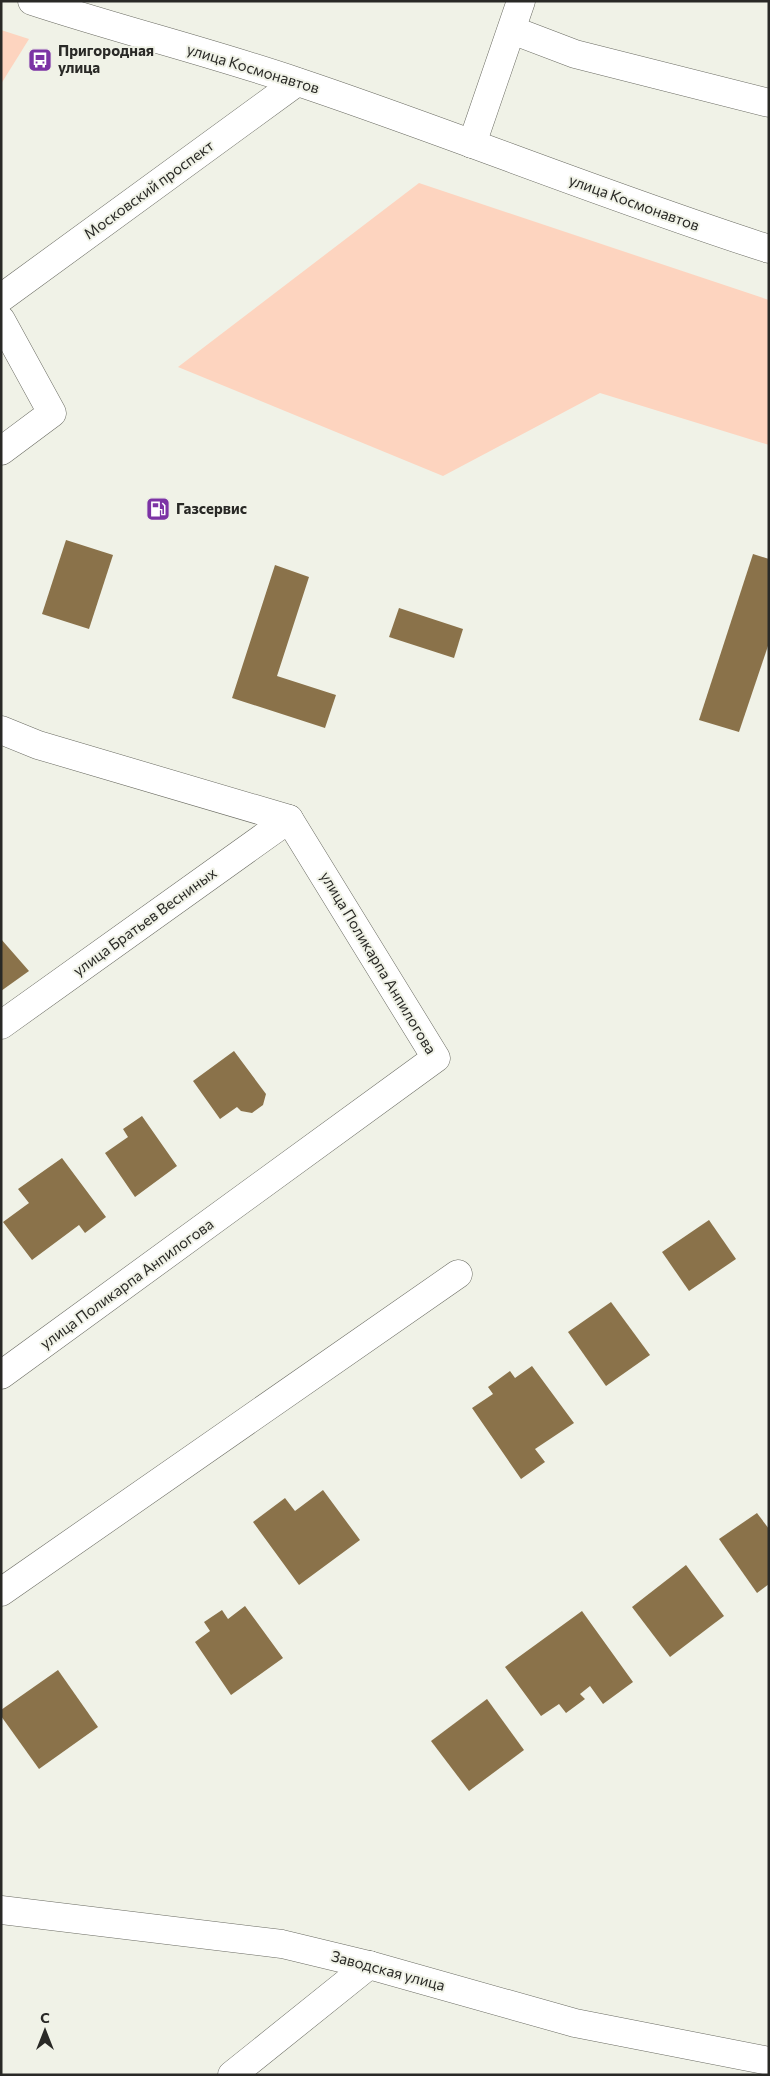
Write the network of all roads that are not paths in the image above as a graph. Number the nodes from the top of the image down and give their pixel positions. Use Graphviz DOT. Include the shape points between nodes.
graph roads {
  1 [pos="521,1"];
  2 [pos="37,2"];
  3 [pos="512,30"];
  4 [pos="297,82"];
  5 [pos="769,103"];
  6 [pos="472,144"];
  7 [pos="769,249"];
  8 [pos="1,298"];
  9 [pos="1,320"];
  10 [pos="1,451"];
  11 [pos="1,730"];
  12 [pos="290,819"];
  13 [pos="1,1025"];
  14 [pos="458,1274"];
  15 [pos="1,1375"];
  16 [pos="1,1592"];
  17 [pos="1,1910"];
  18 [pos="369,1965"];
  19 [pos="769,2061"];
  20 [pos="232,2075"];
  1 -- 3 [label="street"];
  2 -- 4 [label="street, улица Космонавтов"];
  3 -- 5 [label="street" via="575,54"];
  3 -- 6 [label="street"];
  4 -- 6 [label="street, улица Космонавтов"];
  4 -- 8 [label="street, Московский проспект"];
  6 -- 7 [label="street, улица Космонавтов"];
  9 -- 10 [label="street" via="52,413"];
  11 -- 12 [label="street" via="38,745"];
  12 -- 13 [label="street, улица Братьев Весниных"];
  12 -- 15 [label="street, улица Поликарпа Анпилогова" via="436,1058"];
  14 -- 16 [label="street"];
  17 -- 18 [label="street, Заводская улица" via="282,1944"];
  18 -- 19 [label="street, Заводская улица" via="575,2023"];
  18 -- 20 [label="street"];
}
